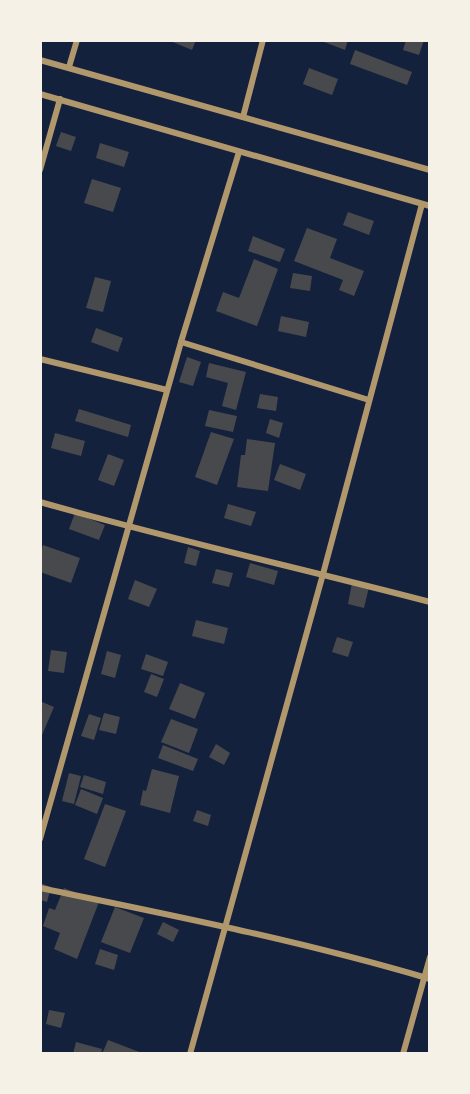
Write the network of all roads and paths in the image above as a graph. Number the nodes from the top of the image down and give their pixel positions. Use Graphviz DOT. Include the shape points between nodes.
graph roads {
  1 [pos="76,40"];
  2 [pos="263,40"];
  3 [pos="40,60"];
  4 [pos="69,67"];
  5 [pos="40,94"];
  6 [pos="60,99"];
  7 [pos="243,117"];
  8 [pos="239,152"];
  9 [pos="40,170"];
  10 [pos="429,170"];
  11 [pos="422,204"];
  12 [pos="429,206"];
  13 [pos="181,342"];
  14 [pos="40,358"];
  15 [pos="167,390"];
  16 [pos="369,400"];
  17 [pos="40,502"];
  18 [pos="129,527"];
  19 [pos="323,574"];
  20 [pos="429,602"];
  21 [pos="40,839"];
  22 [pos="40,888"];
  23 [pos="225,926"];
  24 [pos="429,957"];
  25 [pos="427,978"];
  26 [pos="190,1053"];
  27 [pos="403,1053"];
  1 -- 4 [label="street"];
  2 -- 7 [label="street"];
  3 -- 4 [label="street"];
  4 -- 7 [label="street"];
  5 -- 6 [label="street"];
  6 -- 8 [label="street"];
  6 -- 9 [label="street"];
  7 -- 10 [label="street"];
  8 -- 11 [label="street"];
  8 -- 13 [label="street"];
  11 -- 12 [label="street"];
  11 -- 16 [label="street"];
  13 -- 15 [label="street"];
  13 -- 16 [label="street"];
  14 -- 15 [label="street"];
  15 -- 18 [label="street"];
  16 -- 19 [label="street"];
  17 -- 18 [label="street"];
  18 -- 19 [label="street"];
  18 -- 21 [label="street"];
  19 -- 20 [label="street"];
  19 -- 23 [label="street"];
  22 -- 23 [label="street"];
  23 -- 25 [label="street"];
  23 -- 26 [label="street"];
  24 -- 25 [label="street"];
  25 -- 27 [label="street"];
}
